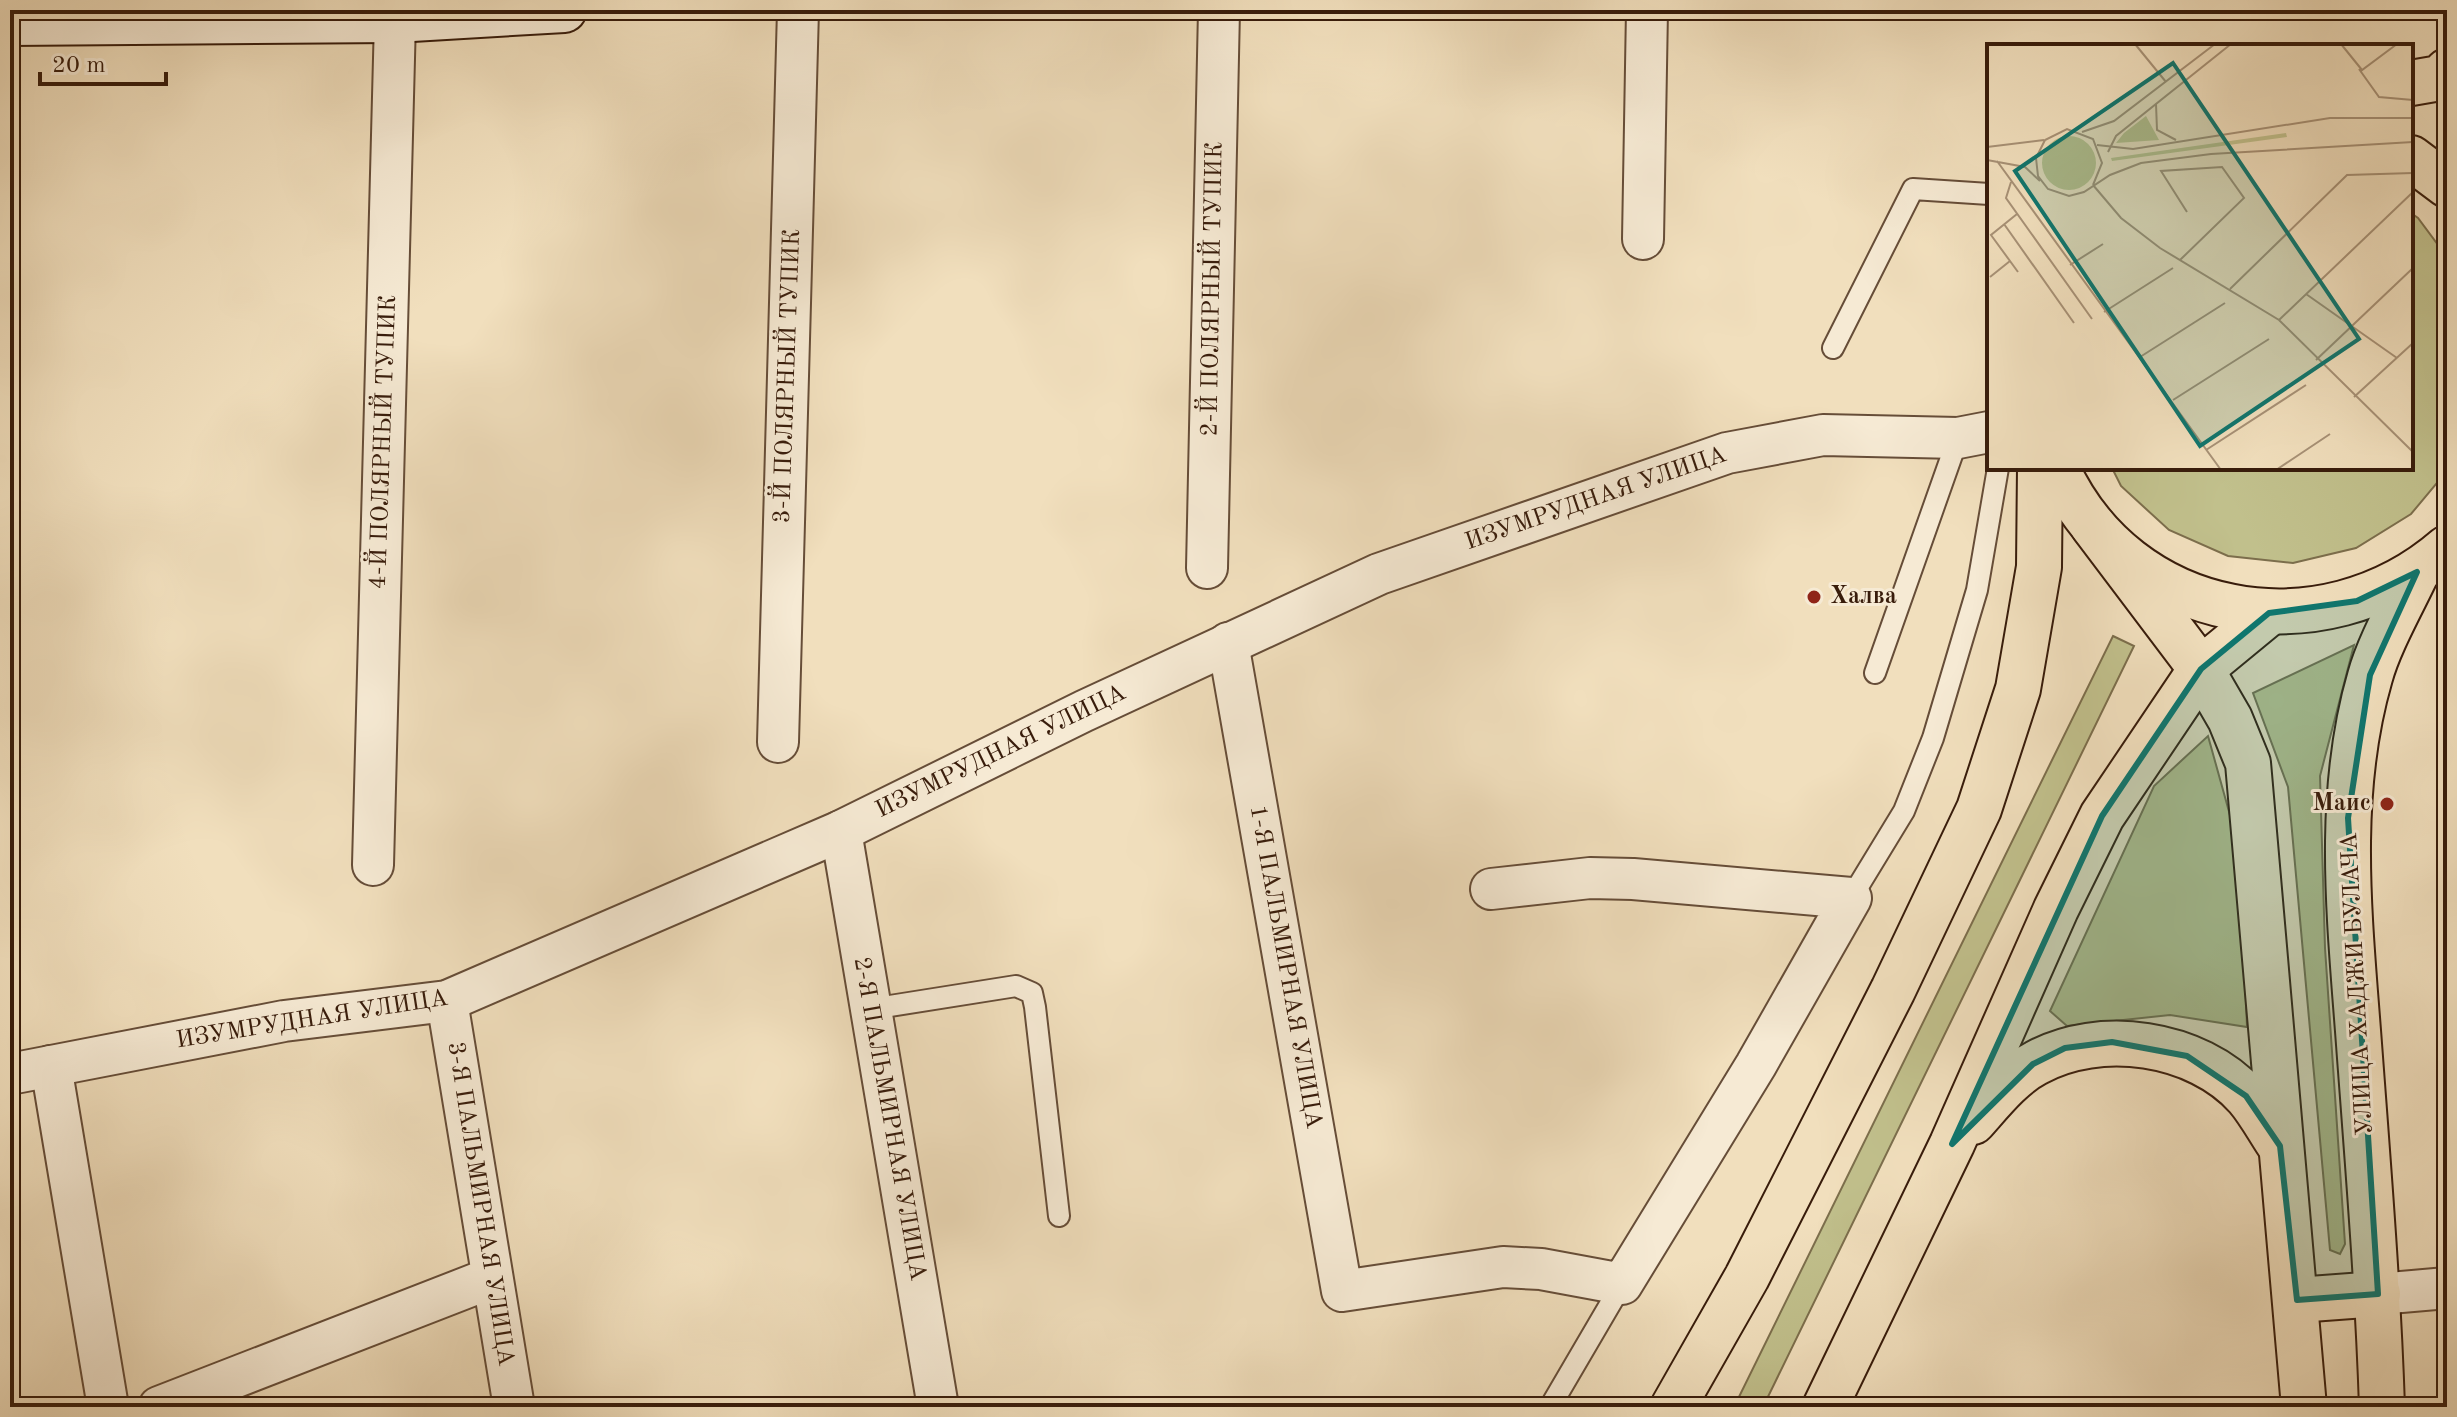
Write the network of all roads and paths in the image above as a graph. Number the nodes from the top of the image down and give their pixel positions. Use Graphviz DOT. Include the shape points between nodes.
graph roads {
  1 [pos="564,10"];
  2 [pos="798,10"];
  3 [pos="1219,10"];
  4 [pos="1647,10"];
  5 [pos="395,20"];
  6 [pos="10,23"];
  7 [pos="2447,71"];
  8 [pos="2413,83"];
  9 [pos="2413,160"];
  10 [pos="2447,185"];
  11 [pos="1987,194"];
  12 [pos="1643,239"];
  13 [pos="1833,348"];
  14 [pos="1974,435"];
  15 [pos="1998,470"];
  16 [pos="2040,470"];
  17 [pos="2058,470"];
  18 [pos="2093,526"];
  19 [pos="2432,560"];
  20 [pos="1207,568"];
  21 [pos="2269,613"];
  22 [pos="1228,643"];
  23 [pos="2201,669"];
  24 [pos="1875,673"];
  25 [pos="778,742"];
  26 [pos="841,831"];
  27 [pos="373,865"];
  28 [pos="1491,889"];
  29 [pos="1851,898"];
  30 [pos="447,1001"];
  31 [pos="871,1009"];
  32 [pos="51,1066"];
  33 [pos="10,1074"];
  34 [pos="1952,1144"];
  35 [pos="2280,1146"];
  36 [pos="1059,1216"];
  37 [pos="491,1278"];
  38 [pos="1622,1284"];
  39 [pos="2447,1288"];
  40 [pos="2378,1294"];
  41 [pos="2297,1300"];
  42 [pos="108,1407"];
  43 [pos="159,1407"];
  44 [pos="514,1407"];
  45 [pos="938,1407"];
  46 [pos="1550,1407"];
  47 [pos="1673,1407"];
  48 [pos="1825,1407"];
  49 [pos="2304,1407"];
  50 [pos="2382,1407"];
  1 -- 5 [label="street"];
  2 -- 25 [label="street, 3-Й ПОЛЯРНЫЙ ТУПИК"];
  3 -- 20 [label="street, 2-Й ПОЛЯРНЫЙ ТУПИК"];
  4 -- 12 [label="street"];
  5 -- 6 [label="street"];
  5 -- 27 [label="street, 4-Й ПОЛЯРНЫЙ ТУПИК"];
  7 -- 8 [label="main road" via="2440,78"];
  9 -- 10 [label="main road"];
  11 -- 13 [label="lane" via="1913,189"];
  14 -- 22 [label="street, ИЗУМРУДНАЯ УЛИЦА" via="1823,435 1727,453 1379,574"];
  14 -- 24 [label="lane"];
  15 -- 29 [label="lane" via="1977,590 1933,738 1904,811"];
  16 -- 47 [label="main road" via="2039,567 2018,689 1979,809 1754,1263"];
  17 -- 18 [label="main road"];
  18 -- 21 [label="main road" via="2165,585 2235,609"];
  18 -- 23 [label="main road"];
  19 -- 21 [label="main road" via="2357,601"];
  19 -- 40 [label="main road, УЛИЦА ХАДЖИ БУЛАЧА" via="2370,675 2348,818 2348,889"];
  21 -- 23 [label="main road"];
  22 -- 26 [label="street, ИЗУМРУДНАЯ УЛИЦА"];
  22 -- 38 [label="street, 1-Я ПАЛЬМИРНАЯ УЛИЦА" via="1342,1291 1503,1267"];
  23 -- 34 [label="main road" via="2102,816"];
  23 -- 35 [label="main road" via="2248,763"];
  26 -- 30 [label="street, ИЗУМРУДНАЯ УЛИЦА"];
  26 -- 31 [label="street, 2-Я ПАЛЬМИРНАЯ УЛИЦА"];
  28 -- 29 [label="street" via="1590,878 1633,879"];
  29 -- 38 [label="street"];
  30 -- 32 [label="street, ИЗУМРУДНАЯ УЛИЦА" via="284,1021"];
  30 -- 37 [label="street, 3-Я ПАЛЬМИРНАЯ УЛИЦА"];
  31 -- 36 [label="lane" via="1016,986 1032,993"];
  31 -- 45 [label="street, 2-Я ПАЛЬМИРНАЯ УЛИЦА"];
  32 -- 33 [label="street, ИЗУМРУДНАЯ УЛИЦА"];
  32 -- 42 [label="street"];
  34 -- 35 [label="main road" via="2033,1064 2065,1048 2112,1042 2187,1056 2219,1075 2246,1096"];
  34 -- 48 [label="main road"];
  35 -- 41 [label="main road"];
  37 -- 43 [label="street"];
  37 -- 44 [label="street, 3-Я ПАЛЬМИРНАЯ УЛИЦА"];
  38 -- 46 [label="lane"];
  39 -- 40 [label="street"];
  40 -- 41 [label="main road"];
  40 -- 50 [label="main road, УЛИЦА ХАДЖИ БУЛАЧА"];
  41 -- 49 [label="main road"];
}
